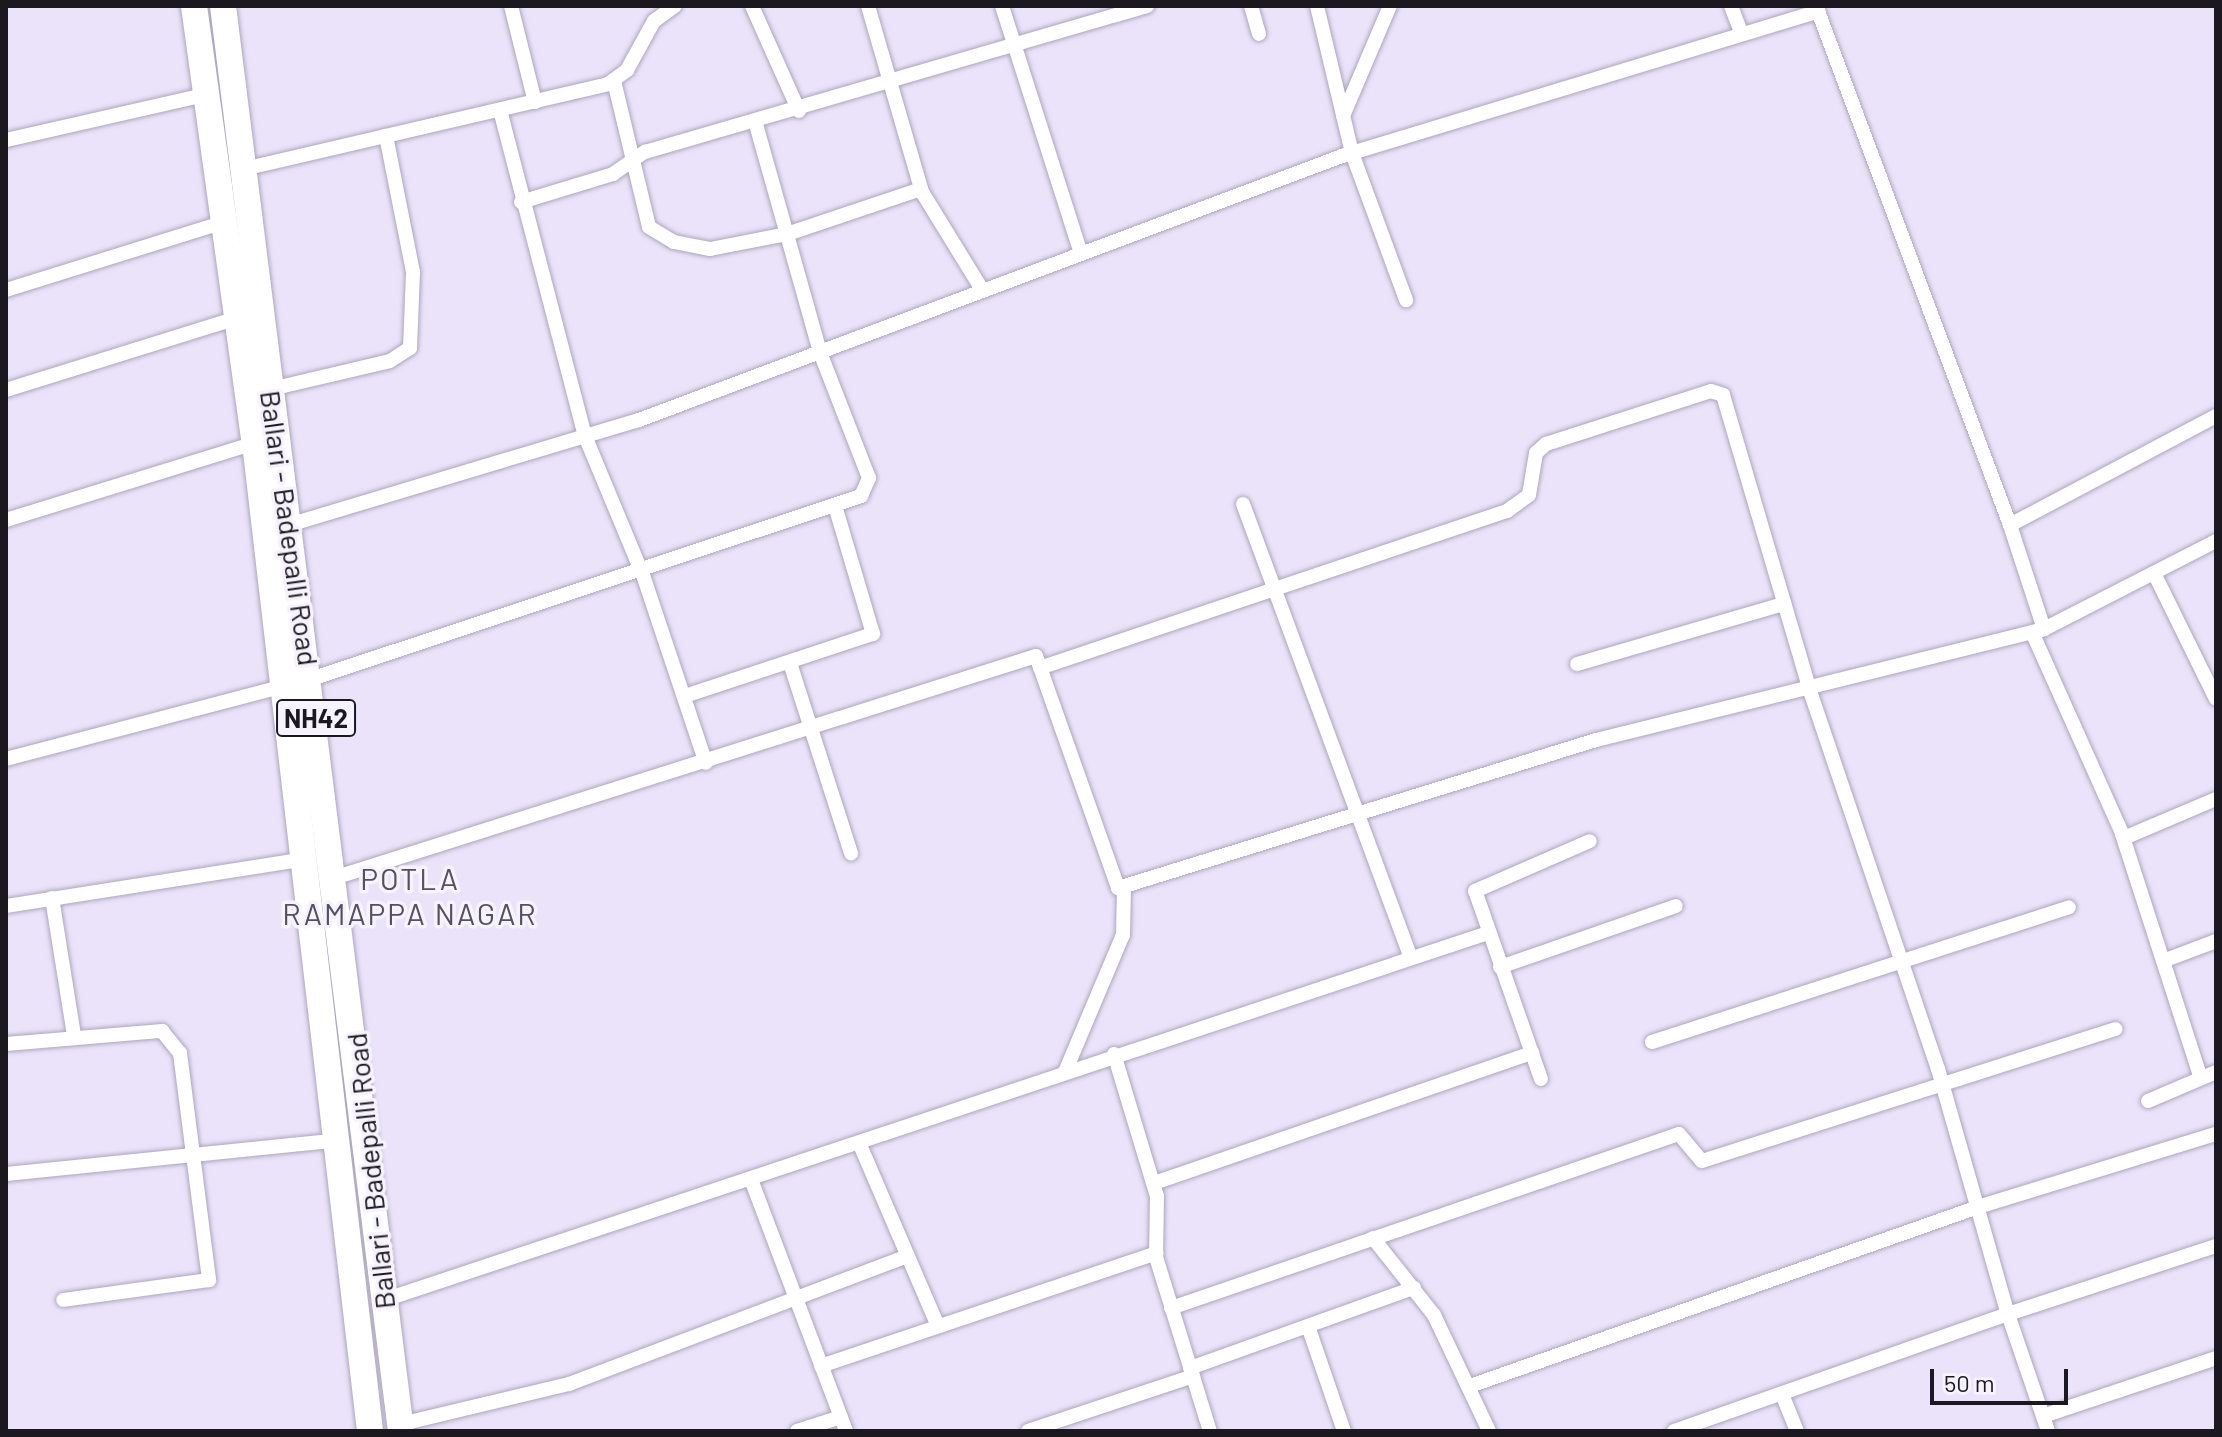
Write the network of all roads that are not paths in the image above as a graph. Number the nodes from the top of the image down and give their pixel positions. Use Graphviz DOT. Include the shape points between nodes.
graph roads {
  1 [pos="194,6"];
  2 [pos="223,6"];
  3 [pos="511,6"];
  4 [pos="675,6"];
  5 [pos="752,6"];
  6 [pos="868,6"];
  7 [pos="1002,6"];
  8 [pos="1251,6"];
  9 [pos="1317,6"];
  10 [pos="1390,6"];
  11 [pos="1731,6"];
  12 [pos="1137,8"];
  13 [pos="1821,8"];
  14 [pos="1259,34"];
  15 [pos="1742,34"];
  16 [pos="1015,48"];
  17 [pos="614,81"];
  18 [pos="894,83"];
  19 [pos="208,94"];
  20 [pos="535,102"];
  21 [pos="500,110"];
  22 [pos="799,111"];
  23 [pos="1343,116"];
  24 [pos="756,125"];
  25 [pos="386,136"];
  26 [pos="6,140"];
  27 [pos="1352,153"];
  28 [pos="632,159"];
  29 [pos="248,168"];
  30 [pos="921,189"];
  31 [pos="521,202"];
  32 [pos="224,222"];
  33 [pos="787,234"];
  34 [pos="1081,254"];
  35 [pos="6,290"];
  36 [pos="983,291"];
  37 [pos="1406,300"];
  38 [pos="237,318"];
  39 [pos="820,352"];
  40 [pos="271,389"];
  41 [pos="6,390"];
  42 [pos="2216,416"];
  43 [pos="585,436"];
  44 [pos="255,443"];
  45 [pos="1243,504"];
  46 [pos="835,506"];
  47 [pos="6,520"];
  48 [pos="292,524"];
  49 [pos="2010,525"];
  50 [pos="2216,541"];
  51 [pos="2154,573"];
  52 [pos="643,575"];
  53 [pos="1274,589"];
  54 [pos="1784,604"];
  55 [pos="2038,630"];
  56 [pos="790,663"];
  57 [pos="1577,664"];
  58 [pos="1040,668"];
  59 [pos="311,679"];
  60 [pos="283,687"];
  61 [pos="1810,691"];
  62 [pos="685,696"];
  63 [pos="2216,699"];
  64 [pos="810,729"];
  65 [pos="6,759"];
  66 [pos="706,763"];
  67 [pos="2216,799"];
  68 [pos="1357,818"];
  69 [pos="2121,833"];
  70 [pos="1590,841"];
  71 [pos="851,853"];
  72 [pos="305,859"];
  73 [pos="337,877"];
  74 [pos="1124,886"];
  75 [pos="52,898"];
  76 [pos="6,906"];
  77 [pos="1676,906"];
  78 [pos="2069,907"];
  79 [pos="1488,933"];
  80 [pos="2216,941"];
  81 [pos="1411,958"];
  82 [pos="2163,961"];
  83 [pos="1902,962"];
  84 [pos="1500,967"];
  85 [pos="2115,1029"];
  86 [pos="74,1035"];
  87 [pos="1652,1042"];
  88 [pos="6,1044"];
  89 [pos="1532,1053"];
  90 [pos="1114,1054"];
  91 [pos="1065,1072"];
  92 [pos="2216,1072"];
  93 [pos="2201,1078"];
  94 [pos="1541,1079"];
  95 [pos="1942,1085"];
  96 [pos="2148,1101"];
  97 [pos="2216,1134"];
  98 [pos="338,1140"];
  99 [pos="860,1145"];
  100 [pos="194,1155"];
  101 [pos="6,1174"];
  102 [pos="752,1182"];
  103 [pos="1154,1183"];
  104 [pos="1978,1207"];
  105 [pos="1373,1238"];
  106 [pos="2216,1246"];
  107 [pos="1156,1253"];
  108 [pos="908,1256"];
  109 [pos="1414,1288"];
  110 [pos="63,1300"];
  111 [pos="384,1300"];
  112 [pos="792,1301"];
  113 [pos="1171,1308"];
  114 [pos="2008,1314"];
  115 [pos="938,1326"];
  116 [pos="1308,1326"];
  117 [pos="2216,1358"];
  118 [pos="821,1366"];
  119 [pos="1191,1372"];
  120 [pos="1470,1386"];
  121 [pos="1782,1394"];
  122 [pos="844,1424"];
  123 [pos="2046,1427"];
  124 [pos="401,1428"];
  125 [pos="370,1431"];
  126 [pos="797,1431"];
  127 [pos="1028,1431"];
  128 [pos="1210,1431"];
  129 [pos="1344,1431"];
  130 [pos="1489,1431"];
  131 [pos="1674,1431"];
  132 [pos="1797,1431"];
  1 -- 19 [label="highway, Ballari - Badepalli Road / NH42"];
  2 -- 29 [label="highway, Ballari - Badepalli Road / NH42"];
  3 -- 20 [label="street"];
  4 -- 17 [label="street" via="654,21"];
  5 -- 22 [label="street"];
  6 -- 18 [label="street"];
  7 -- 16 [label="street"];
  8 -- 14 [label="street"];
  9 -- 23 [label="street"];
  10 -- 23 [label="street"];
  11 -- 15 [label="street"];
  12 -- 16 [label="street"];
  13 -- 15 [label="street"];
  13 -- 49 [label="street"];
  15 -- 27 [label="street"];
  16 -- 18 [label="street"];
  16 -- 34 [label="street"];
  17 -- 20 [label="street"];
  17 -- 28 [label="street"];
  18 -- 22 [label="street"];
  18 -- 30 [label="street"];
  19 -- 26 [label="street"];
  19 -- 32 [label="highway, Ballari - Badepalli Road / NH42"];
  20 -- 21 [label="street"];
  21 -- 25 [label="street"];
  21 -- 31 [label="street"];
  22 -- 24 [label="street"];
  23 -- 27 [label="street"];
  24 -- 28 [label="street"];
  24 -- 33 [label="street"];
  25 -- 29 [label="street"];
  25 -- 40 [label="street" via="413,272 410,348 390,361"];
  27 -- 34 [label="street"];
  27 -- 37 [label="street"];
  28 -- 31 [label="street" via="613,174"];
  28 -- 33 [label="street" via="656,235 710,249"];
  29 -- 40 [label="highway, Ballari - Badepalli Road / NH42"];
  30 -- 33 [label="street"];
  30 -- 36 [label="street"];
  31 -- 43 [label="street"];
  32 -- 35 [label="street"];
  32 -- 38 [label="highway, Ballari - Badepalli Road / NH42"];
  33 -- 39 [label="street"];
  34 -- 36 [label="street"];
  36 -- 39 [label="street"];
  38 -- 41 [label="street"];
  38 -- 44 [label="highway, Ballari - Badepalli Road / NH42"];
  39 -- 43 [label="street"];
  39 -- 46 [label="street" via="869,478 861,496"];
  40 -- 48 [label="highway, Ballari - Badepalli Road / NH42"];
  42 -- 49 [label="street"];
  43 -- 48 [label="street"];
  43 -- 52 [label="street"];
  44 -- 47 [label="street"];
  44 -- 60 [label="highway, Ballari - Badepalli Road / NH42"];
  45 -- 53 [label="street"];
  46 -- 52 [label="street"];
  46 -- 56 [label="street" via="875,630"];
  48 -- 59 [label="highway, Ballari - Badepalli Road / NH42"];
  49 -- 55 [label="street"];
  50 -- 51 [label="street"];
  51 -- 55 [label="street"];
  51 -- 63 [label="street"];
  52 -- 59 [label="street"];
  52 -- 62 [label="street"];
  53 -- 54 [label="street" via="1507,511 1529,495 1536,453 1546,444 1711,391 1727,405"];
  53 -- 58 [label="street"];
  53 -- 68 [label="street"];
  54 -- 57 [label="street"];
  54 -- 61 [label="street"];
  55 -- 61 [label="street"];
  55 -- 69 [label="street"];
  56 -- 62 [label="street"];
  56 -- 64 [label="street"];
  58 -- 64 [label="street" via="1036,656"];
  58 -- 74 [label="street" via="1118,888"];
  59 -- 60 [label="street"];
  59 -- 73 [label="highway, Ballari - Badepalli Road / NH42"];
  60 -- 65 [label="street"];
  60 -- 72 [label="highway, Ballari - Badepalli Road / NH42"];
  61 -- 68 [label="street" via="1596,740"];
  61 -- 83 [label="street"];
  62 -- 66 [label="street"];
  64 -- 66 [label="street"];
  64 -- 71 [label="street"];
  66 -- 73 [label="street"];
  67 -- 69 [label="street" via="2132,839"];
  68 -- 74 [label="street"];
  68 -- 81 [label="street"];
  69 -- 82 [label="street"];
  70 -- 79 [label="street" via="1480,884 1475,895"];
  72 -- 75 [label="street"];
  72 -- 98 [label="highway, Ballari - Badepalli Road / NH42"];
  73 -- 111 [label="highway, Ballari - Badepalli Road / NH42"];
  74 -- 91 [label="street" via="1123,935"];
  75 -- 76 [label="street"];
  75 -- 86 [label="street"];
  77 -- 84 [label="street"];
  78 -- 83 [label="street"];
  79 -- 81 [label="street"];
  79 -- 84 [label="street"];
  80 -- 82 [label="street"];
  81 -- 90 [label="street"];
  82 -- 93 [label="street"];
  83 -- 87 [label="street"];
  83 -- 95 [label="street"];
  84 -- 89 [label="street"];
  85 -- 95 [label="street"];
  86 -- 88 [label="street"];
  86 -- 100 [label="street" via="162,1031 172,1037"];
  89 -- 94 [label="street"];
  89 -- 103 [label="street"];
  90 -- 91 [label="street"];
  90 -- 103 [label="street"];
  91 -- 99 [label="street"];
  92 -- 93 [label="street"];
  93 -- 96 [label="street"];
  95 -- 104 [label="street"];
  95 -- 105 [label="street" via="1702,1161 1679,1134"];
  97 -- 104 [label="street"];
  98 -- 100 [label="street"];
  98 -- 125 [label="highway, Ballari - Badepalli Road / NH42"];
  99 -- 102 [label="street"];
  99 -- 108 [label="street"];
  100 -- 101 [label="street"];
  100 -- 110 [label="street" via="206,1283"];
  102 -- 111 [label="street"];
  102 -- 112 [label="street"];
  103 -- 107 [label="street" via="1161,1215"];
  104 -- 114 [label="street"];
  104 -- 120 [label="street"];
  105 -- 109 [label="street"];
  105 -- 113 [label="street"];
  106 -- 114 [label="street"];
  107 -- 113 [label="street"];
  107 -- 115 [label="street"];
  108 -- 112 [label="street"];
  108 -- 115 [label="street"];
  109 -- 116 [label="street"];
  109 -- 120 [label="street"];
  111 -- 124 [label="highway, Ballari - Badepalli Road / NH42"];
  112 -- 118 [label="street"];
  112 -- 124 [label="street" via="569,1384"];
  113 -- 119 [label="street"];
  114 -- 121 [label="street"];
  114 -- 123 [label="street"];
  115 -- 118 [label="street"];
  116 -- 119 [label="street"];
  116 -- 129 [label="street"];
  117 -- 123 [label="street"];
  118 -- 122 [label="street"];
  119 -- 127 [label="street"];
  119 -- 128 [label="street"];
  120 -- 130 [label="street"];
  121 -- 131 [label="street"];
  121 -- 132 [label="street"];
  122 -- 126 [label="street"];
}
